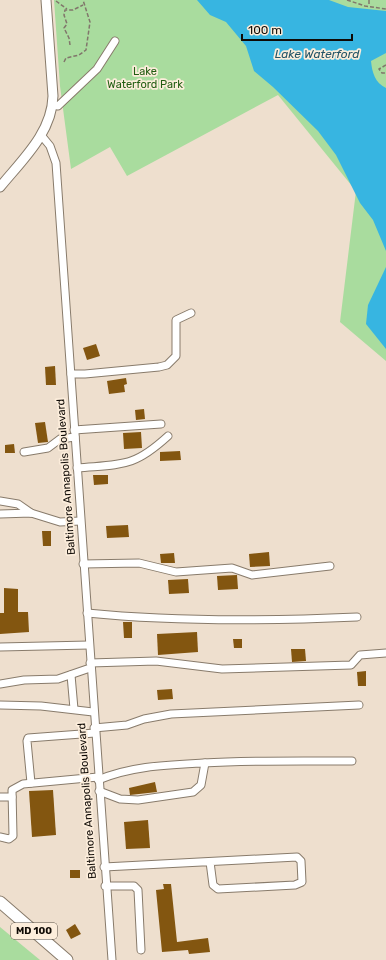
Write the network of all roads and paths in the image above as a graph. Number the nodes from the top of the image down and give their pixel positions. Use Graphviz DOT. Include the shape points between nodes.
graph roads {
  1 [pos="46,0"];
  2 [pos="83,0"];
  3 [pos="347,0"];
  4 [pos="369,0"];
  5 [pos="56,1"];
  6 [pos="83,5"];
  7 [pos="370,7"];
  8 [pos="67,9"];
  9 [pos="386,9"];
  10 [pos="115,40"];
  11 [pos="70,46"];
  12 [pos="64,62"];
  13 [pos="386,65"];
  14 [pos="386,73"];
  15 [pos="52,106"];
  16 [pos="41,136"];
  17 [pos="0,187"];
  18 [pos="191,313"];
  19 [pos="71,374"];
  20 [pos="161,424"];
  21 [pos="75,433"];
  22 [pos="168,436"];
  23 [pos="24,452"];
  24 [pos="77,468"];
  25 [pos="0,501"];
  26 [pos="31,513"];
  27 [pos="0,514"];
  28 [pos="80,521"];
  29 [pos="83,564"];
  30 [pos="330,566"];
  31 [pos="86,613"];
  32 [pos="357,617"];
  33 [pos="89,645"];
  34 [pos="0,647"];
  35 [pos="386,653"];
  36 [pos="90,665"];
  37 [pos="71,674"];
  38 [pos="0,684"];
  39 [pos="0,705"];
  40 [pos="358,705"];
  41 [pos="74,709"];
  42 [pos="93,712"];
  43 [pos="94,730"];
  44 [pos="352,761"];
  45 [pos="205,763"];
  46 [pos="98,779"];
  47 [pos="31,783"];
  48 [pos="98,791"];
  49 [pos="0,797"];
  50 [pos="12,797"];
  51 [pos="0,837"];
  52 [pos="210,862"];
  53 [pos="104,867"];
  54 [pos="105,886"];
  55 [pos="0,902"];
  56 [pos="141,950"];
  57 [pos="67,960"];
  58 [pos="112,960"];
  1 -- 15 [label="main road"];
  2 -- 6 [label="path"];
  3 -- 7 [label="path"];
  4 -- 7 [label="path"];
  5 -- 8 [label="path"];
  6 -- 8 [label="path" via="73,10"];
  6 -- 12 [label="path" via="90,22 86,50 79,55 66,58"];
  7 -- 9 [label="path"];
  8 -- 11 [label="path" via="64,14 67,24 64,28"];
  10 -- 15 [label="street" via="97,69 58,106"];
  13 -- 14 [label="path" via="379,69"];
  15 -- 16 [label="main road" via="49,120"];
  16 -- 17 [label="main road"];
  16 -- 19 [label="street, Baltimore Annapolis Boulevard" via="50,146 56,163"];
  18 -- 19 [label="street" via="176,320 176,356 167,365"];
  19 -- 21 [label="street, Baltimore Annapolis Boulevard"];
  20 -- 21 [label="street"];
  21 -- 23 [label="street" via="60,439 48,448"];
  21 -- 24 [label="street, Baltimore Annapolis Boulevard"];
  22 -- 24 [label="street" via="150,452 133,462"];
  24 -- 28 [label="street, Baltimore Annapolis Boulevard"];
  25 -- 26 [label="street" via="18,504"];
  26 -- 27 [label="street"];
  26 -- 28 [label="street" via="60,522"];
  28 -- 29 [label="street, Baltimore Annapolis Boulevard"];
  29 -- 30 [label="street" via="139,562 176,572 232,568 252,574"];
  29 -- 31 [label="street, Baltimore Annapolis Boulevard"];
  31 -- 32 [label="street" via="132,617"];
  31 -- 33 [label="street, Baltimore Annapolis Boulevard"];
  33 -- 34 [label="street"];
  33 -- 36 [label="street, Baltimore Annapolis Boulevard"];
  35 -- 36 [label="street" via="360,654 351,665 215,669 156,661"];
  36 -- 37 [label="street"];
  36 -- 42 [label="street, Baltimore Annapolis Boulevard"];
  37 -- 38 [label="street" via="58,679"];
  37 -- 41 [label="street"];
  39 -- 41 [label="street"];
  40 -- 43 [label="street" via="171,714"];
  41 -- 42 [label="street"];
  42 -- 43 [label="street, Baltimore Annapolis Boulevard"];
  43 -- 46 [label="street, Baltimore Annapolis Boulevard"];
  43 -- 47 [label="street" via="28,738"];
  44 -- 45 [label="street"];
  45 -- 46 [label="street" via="141,768"];
  45 -- 48 [label="street" via="201,785 193,792 138,800 120,799"];
  46 -- 47 [label="street"];
  46 -- 48 [label="street, Baltimore Annapolis Boulevard"];
  47 -- 50 [label="street" via="12,790"];
  48 -- 53 [label="street, Baltimore Annapolis Boulevard"];
  49 -- 50 [label="street"];
  50 -- 51 [label="street" via="13,836 9,839"];
  52 -- 52 [label="street" via="297,857 301,861 302,882 294,885 218,888 213,885"];
  52 -- 53 [label="street"];
  53 -- 54 [label="street, Baltimore Annapolis Boulevard"];
  54 -- 56 [label="street" via="134,886 138,890"];
  54 -- 58 [label="street, Baltimore Annapolis Boulevard"];
  55 -- 57 [label="highway, MD 100"];
}
